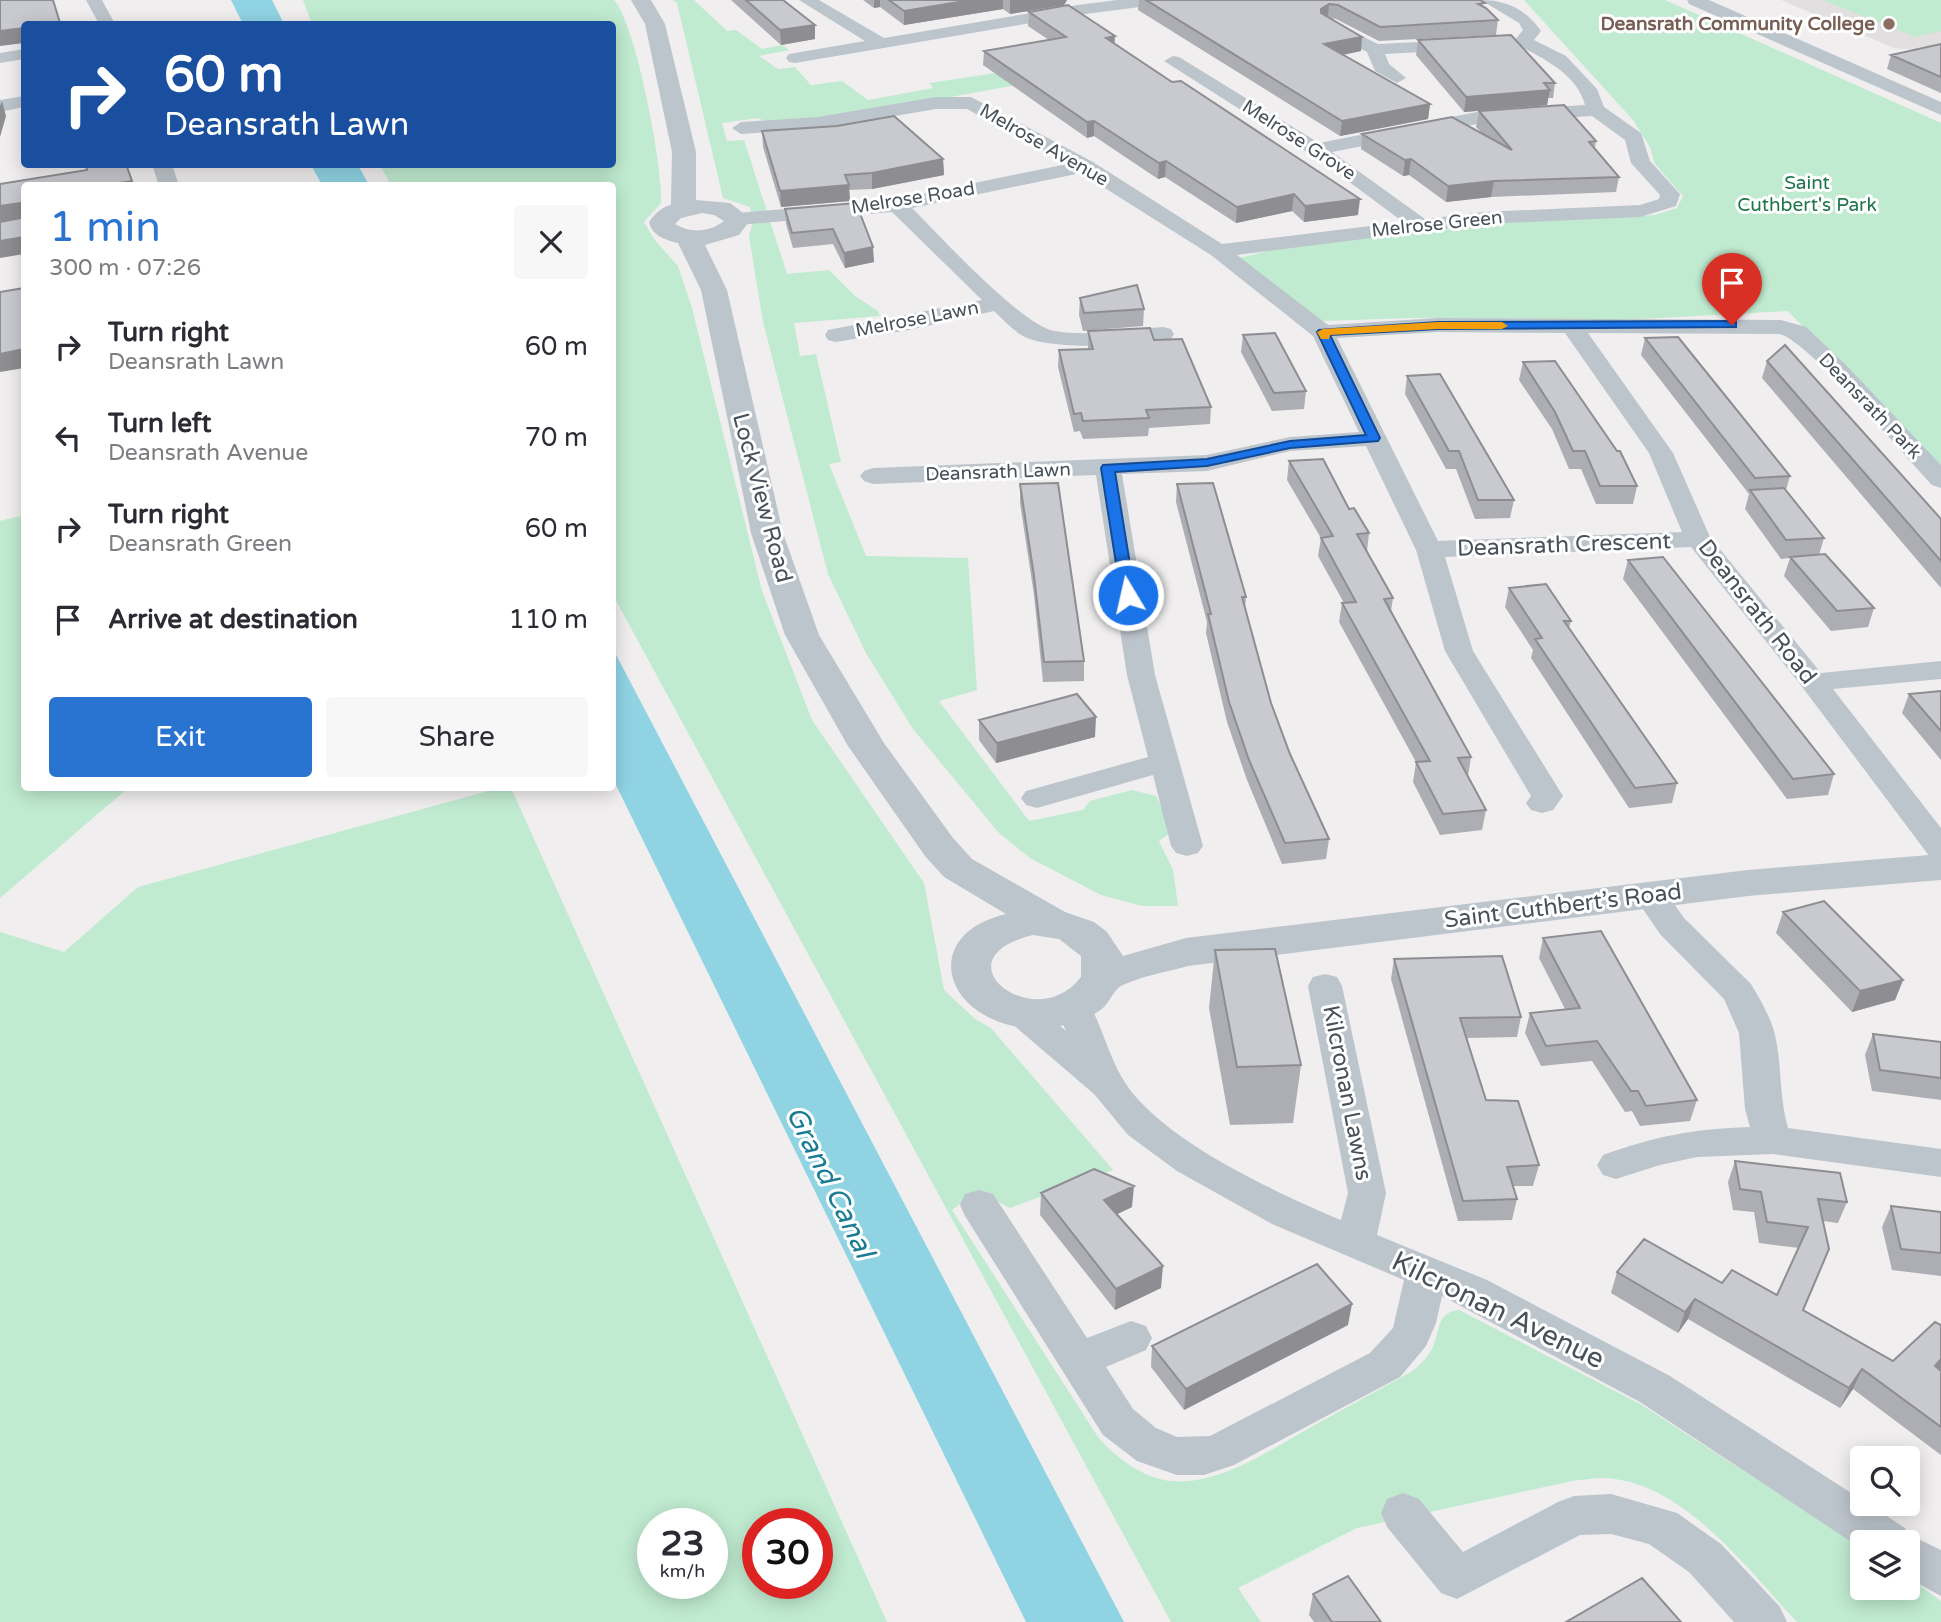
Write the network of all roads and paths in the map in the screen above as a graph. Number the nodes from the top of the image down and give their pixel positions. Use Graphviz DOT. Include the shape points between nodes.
graph roads {
  1 [pos="94,0"];
  2 [pos="641,0"];
  3 [pos="807,0"];
  4 [pos="1155,0"];
  5 [pos="1489,0"];
  6 [pos="1695,0"];
  7 [pos="1071,5"];
  8 [pos="105,21"];
  9 [pos="1329,25"];
  10 [pos="1523,41"];
  11 [pos="879,42"];
  12 [pos="1502,42"];
  13 [pos="1475,44"];
  14 [pos="1375,49"];
  15 [pos="21,54"];
  16 [pos="0,58"];
  17 [pos="795,58"];
  18 [pos="1174,61"];
  19 [pos="1397,78"];
  20 [pos="1931,95"];
  21 [pos="21,102"];
  22 [pos="0,106"];
  23 [pos="1941,109"];
  24 [pos="1596,110"];
  25 [pos="741,128"];
  26 [pos="1317,149"];
  27 [pos="684,152"];
  28 [pos="1086,166"];
  29 [pos="897,205"];
  30 [pos="712,207"];
  31 [pos="683,209"];
  32 [pos="1420,225"];
  33 [pos="728,227"];
  34 [pos="688,237"];
  35 [pos="1218,251"];
  36 [pos="714,290"];
  37 [pos="998,303"];
  38 [pos="1572,326"];
  39 [pos="1323,332"];
  40 [pos="1163,334"];
  41 [pos="836,335"];
  42 [pos="1374,438"];
  43 [pos="1108,468"];
  44 [pos="873,476"];
  45 [pos="1941,480"];
  46 [pos="1698,539"];
  47 [pos="1429,551"];
  48 [pos="1941,670"];
  49 [pos="1813,682"];
  50 [pos="1165,762"];
  51 [pos="1037,797"];
  52 [pos="1542,803"];
  53 [pos="1187,846"];
  54 [pos="1941,850"];
  55 [pos="1941,867"];
  56 [pos="958,868"];
  57 [pos="1651,896"];
  58 [pos="1051,922"];
  59 [pos="984,937"];
  60 [pos="1098,960"];
  61 [pos="1325,986"];
  62 [pos="1074,1007"];
  63 [pos="1022,1013"];
  64 [pos="1107,1085"];
  65 [pos="1772,1140"];
  66 [pos="1941,1163"];
  67 [pos="1616,1165"];
  68 [pos="979,1205"];
  69 [pos="1356,1242"];
  70 [pos="1426,1271"];
  71 [pos="1131,1338"];
  72 [pos="1079,1360"];
  73 [pos="1403,1513"];
  74 [pos="1871,1530"];
  75 [pos="1920,1561"];
  76 [pos="1941,1575"];
  77 [pos="1764,1622"];
  1 -- 8 [label="street"];
  2 -- 27 [label="street" via="655,24"];
  3 -- 11 [label="street"];
  4 -- 7 [label="street"];
  5 -- 10 [label="street" via="1525,20 1532,31"];
  6 -- 20 [label="street" via="1900,92"];
  7 -- 11 [label="street"];
  9 -- 14 [label="street"];
  10 -- 12 [label="street"];
  10 -- 24 [label="street" via="1560,60 1591,93"];
  11 -- 17 [label="street"];
  13 -- 14 [label="street"];
  14 -- 19 [label="street" via="1381,67"];
  15 -- 16 [label="street"];
  18 -- 26 [label="street, Melrose Grove"];
  20 -- 23 [label="street"];
  21 -- 22 [label="street"];
  24 -- 26 [label="street" via="1482,117"];
  24 -- 32 [label="street, Melrose Green" via="1634,137 1641,163 1670,194 1669,202 1656,208"];
  25 -- 28 [label="street, Melrose Avenue" via="818,124 955,101 985,108"];
  26 -- 32 [label="street, Melrose Grove"];
  27 -- 30 [label="street"];
  27 -- 31 [label="street"];
  28 -- 29 [label="street, Melrose Road"];
  28 -- 35 [label="street, Melrose Avenue"];
  29 -- 33 [label="street, Melrose Road"];
  29 -- 37 [label="street, Melrose Lawn"];
  30 -- 31 [label="street"];
  30 -- 33 [label="street" via="729,211"];
  31 -- 34 [label="street, Lock View Road" via="662,222 663,227"];
  32 -- 35 [label="street, Melrose Green"];
  33 -- 34 [label="street"];
  33 -- 36 [label="street, Lock View Road"];
  34 -- 36 [label="street, Lock View Road"];
  35 -- 39 [label="street, Melrose Avenue"];
  36 -- 56 [label="street, Lock View Road" via="767,533 802,635 867,746"];
  37 -- 40 [label="street, Melrose Lawn" via="1032,332 1054,338"];
  37 -- 41 [label="street, Melrose Lawn"];
  38 -- 39 [label="street" via="1438,325"];
  38 -- 45 [label="street, Deansrath Park" via="1759,325 1798,332"];
  38 -- 46 [label="street, Deansrath Road" via="1661,453"];
  39 -- 42 [label="street"];
  42 -- 43 [label="street, Deansrath Lawn" via="1290,444 1207,463"];
  42 -- 47 [label="street"];
  43 -- 44 [label="street, Deansrath Lawn"];
  43 -- 50 [label="street" via="1141,675"];
  46 -- 47 [label="street, Deansrath Crescent"];
  46 -- 49 [label="street, Deansrath Road"];
  47 -- 52 [label="street" via="1459,651 1547,796"];
  48 -- 49 [label="street"];
  49 -- 54 [label="street, Deansrath Road"];
  50 -- 51 [label="street"];
  50 -- 53 [label="street"];
  55 -- 57 [label="street, Saint Cuthbert’s Road"];
  56 -- 58 [label="street, Lock View Road"];
  56 -- 59 [label="street, Lock View Road"];
  57 -- 60 [label="street, Saint Cuthbert’s Road"];
  57 -- 65 [label="street" via="1672,926 1739,993 1757,1033"];
  58 -- 59 [label="street" via="1016,923"];
  58 -- 60 [label="street" via="1067,926"];
  59 -- 63 [label="street" via="968,966 972,982 1000,1007"];
  60 -- 62 [label="street" via="1088,999"];
  61 -- 69 [label="street, Kilcronan Lawns" via="1367,1193"];
  62 -- 63 [label="street"];
  62 -- 64 [label="street, Kilcronan Avenue"];
  63 -- 64 [label="street, Kilcronan Avenue"];
  64 -- 69 [label="street, Kilcronan Avenue" via="1141,1125 1190,1161 1286,1213"];
  65 -- 66 [label="street"];
  65 -- 67 [label="street" via="1697,1143"];
  68 -- 72 [label="street"];
  69 -- 70 [label="street, Kilcronan Avenue"];
  70 -- 72 [label="street" via="1414,1333 1385,1365 1199,1459 1174,1457 1135,1438 1118,1422"];
  70 -- 74 [label="street, Kilcronan Avenue" via="1655,1389"];
  71 -- 72 [label="street"];
  73 -- 77 [label="street" via="1457,1578 1574,1516 1611,1514 1661,1527 1704,1558"];
  75 -- 76 [label="street"];
}
